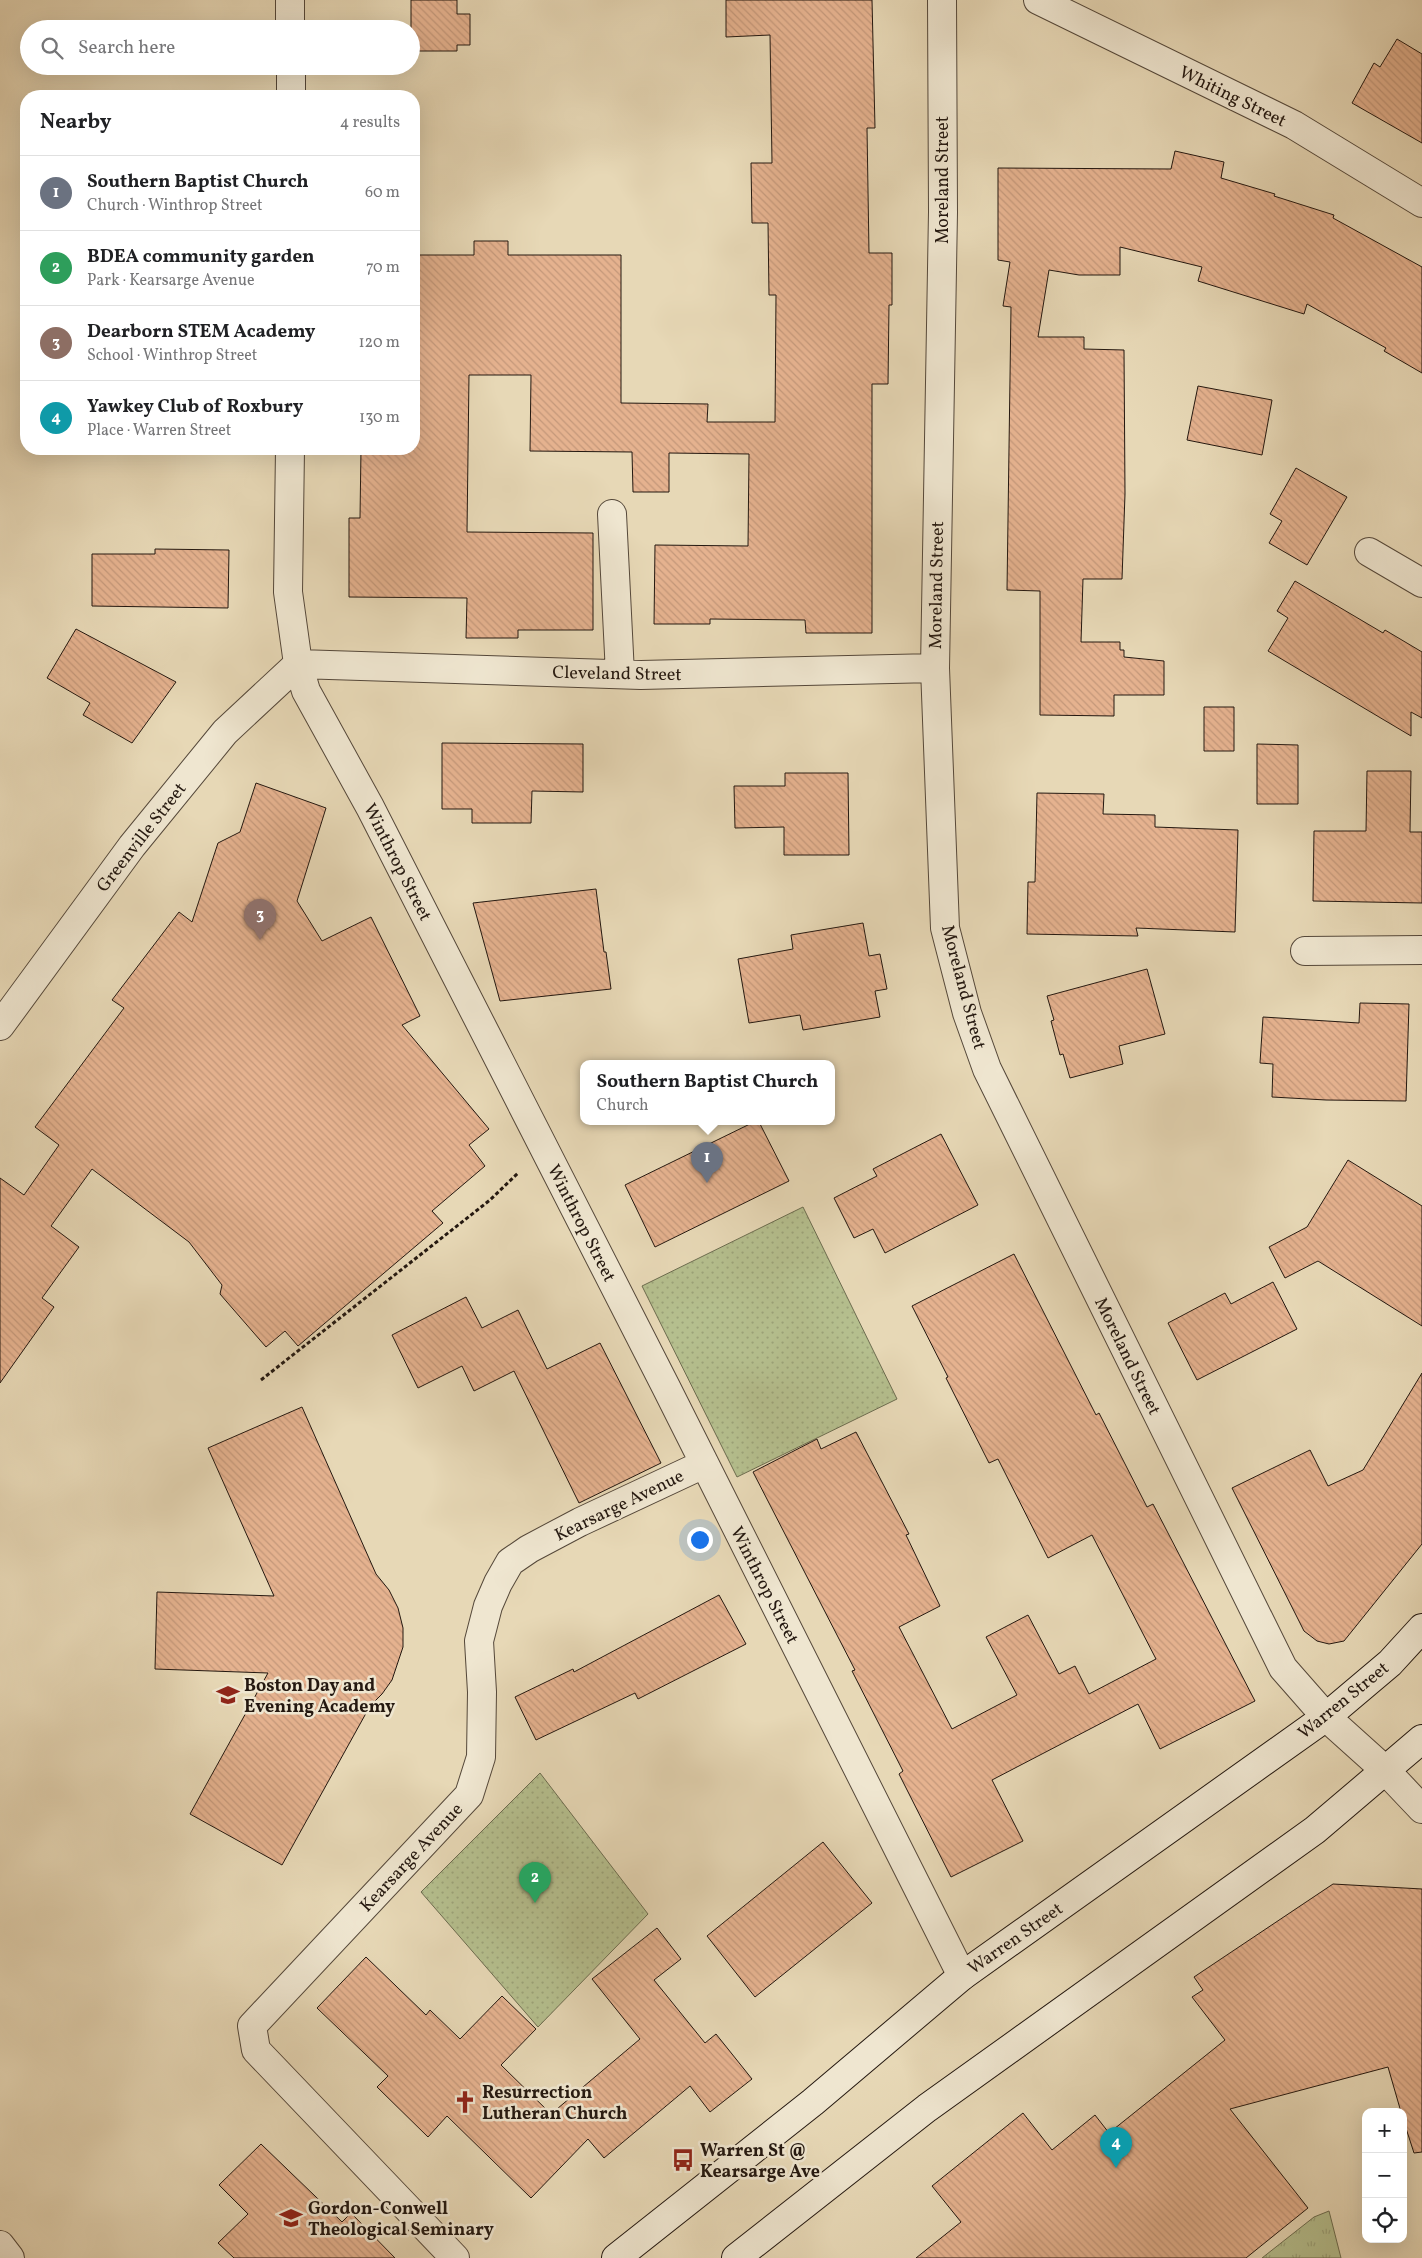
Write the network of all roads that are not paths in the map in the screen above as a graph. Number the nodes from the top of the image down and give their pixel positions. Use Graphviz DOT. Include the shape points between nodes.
graph roads {
  1 [pos="290,0"];
  2 [pos="942,0"];
  3 [pos="1038,0"];
  4 [pos="290,20"];
  5 [pos="291,75"];
  6 [pos="291,90"];
  7 [pos="1422,203"];
  8 [pos="290,455"];
  9 [pos="612,514"];
  10 [pos="1369,552"];
  11 [pos="1422,583"];
  12 [pos="298,664"];
  13 [pos="935,668"];
  14 [pos="620,674"];
  15 [pos="1422,950"];
  16 [pos="1305,951"];
  17 [pos="0,1026"];
  18 [pos="704,1464"];
  19 [pos="1422,1628"];
  20 [pos="1326,1717"];
  21 [pos="1422,1740"];
  22 [pos="1386,1772"];
  23 [pos="1422,1809"];
  24 [pos="962,1976"];
  25 [pos="0,2245"];
  26 [pos="10,2258"];
  27 [pos="455,2258"];
  28 [pos="616,2258"];
  29 [pos="736,2258"];
  1 -- 4 [label="street"];
  2 -- 13 [label="street, Moreland Street" via="943,212"];
  3 -- 7 [label="street, Whiting Street" via="1294,125"];
  5 -- 6 [label="street"];
  8 -- 12 [label="street, Winthrop Street" via="288,592"];
  9 -- 14 [label="street"];
  10 -- 11 [label="street"];
  12 -- 14 [label="street, Cleveland Street"];
  12 -- 17 [label="street, Greenville Street" via="218,740 132,846"];
  12 -- 18 [label="street, Winthrop Street" via="306,691 370,807"];
  13 -- 14 [label="street, Cleveland Street"];
  13 -- 20 [label="street, Moreland Street" via="945,928 967,1013 987,1069 1283,1668"];
  15 -- 16 [label="street"];
  18 -- 24 [label="street, Winthrop Street"];
  18 -- 27 [label="street, Kearsarge Avenue" via="580,1522 529,1548 510,1562 488,1606 479,1641 481,1757 469,1795 252,2026 256,2050"];
  19 -- 20 [label="street, Warren Street" via="1390,1663"];
  20 -- 22 [label="street, Moreland Street"];
  20 -- 24 [label="street, Warren Street"];
  21 -- 22 [label="street"];
  22 -- 23 [label="street, Moreland Street"];
  22 -- 29 [label="street" via="1315,1830 927,2108"];
  24 -- 28 [label="street, Warren Street" via="813,2102"];
  25 -- 26 [label="street"];
}
